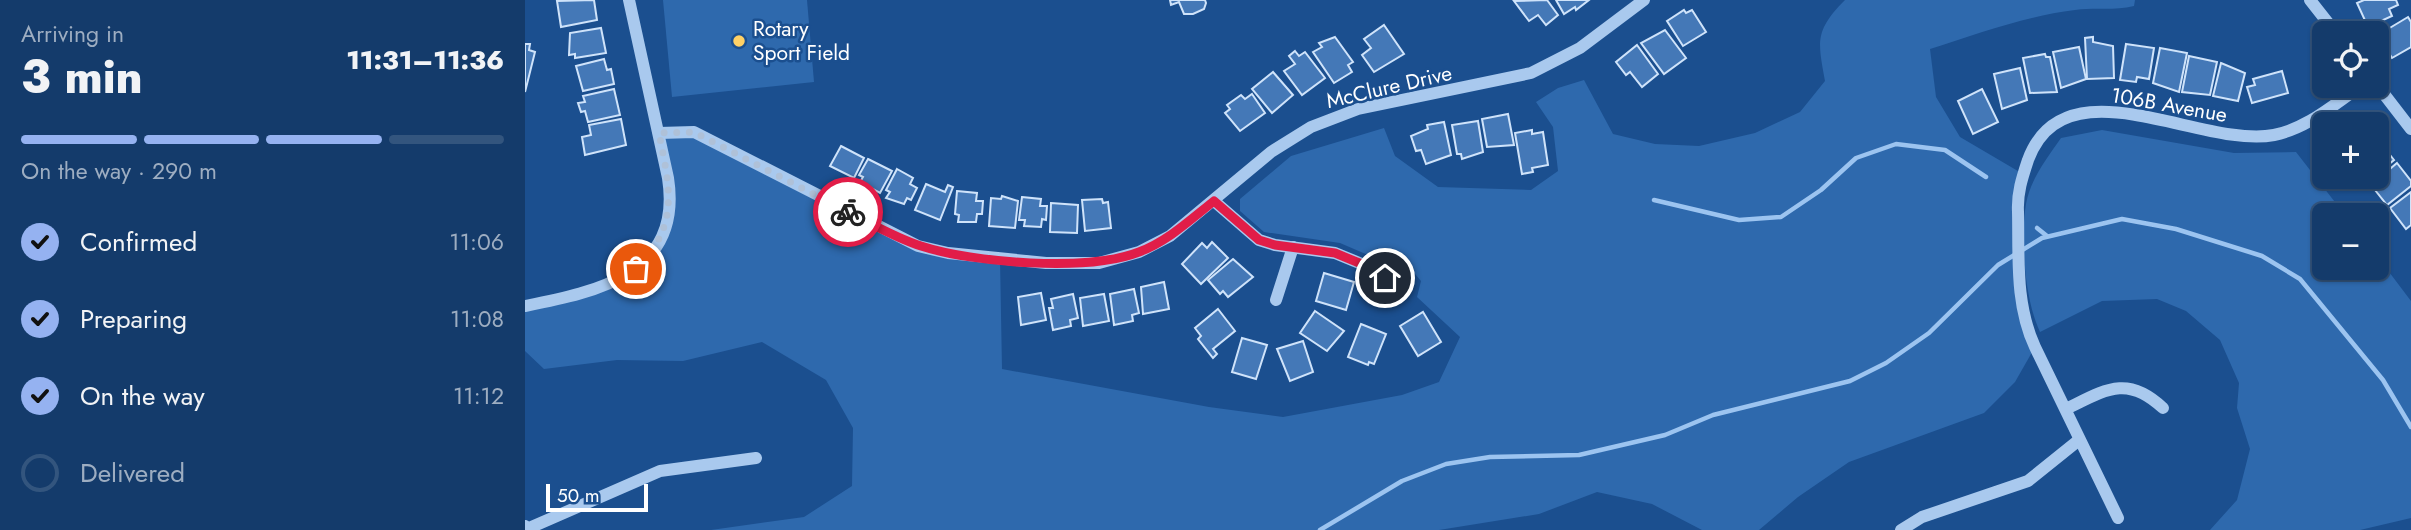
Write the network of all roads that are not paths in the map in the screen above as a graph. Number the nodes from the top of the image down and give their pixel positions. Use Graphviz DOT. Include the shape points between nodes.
graph roads {
  1 [pos="629,0"];
  2 [pos="1644,0"];
  3 [pos="2310,0"];
  4 [pos="2327,21"];
  5 [pos="2344,98"];
  6 [pos="2387,98"];
  7 [pos="2411,129"];
  8 [pos="659,133"];
  9 [pos="1214,201"];
  10 [pos="1293,247"];
  11 [pos="1385,278"];
  12 [pos="1276,300"];
  13 [pos="525,306"];
  14 [pos="2163,408"];
  15 [pos="2066,409"];
  16 [pos="2079,440"];
  17 [pos="756,458"];
  18 [pos="2118,518"];
  19 [pos="526,528"];
  20 [pos="1901,530"];
  1 -- 8 [label="street"];
  2 -- 9 [label="street, McClure Drive" via="1580,48 1531,73 1358,109 1318,123 1284,142"];
  3 -- 4 [label="street"];
  5 -- 15 [label="street, 106B Avenue" via="2307,124 2273,135 2235,136 2112,110 2051,124 2035,143 2017,195 2018,267 2028,333"];
  6 -- 7 [label="street"];
  8 -- 9 [label="street, McClure Drive" via="694,132 895,236 965,255 1069,264 1109,261 1161,241"];
  8 -- 13 [label="street" via="670,207 663,232 649,255 607,287"];
  9 -- 10 [label="street" via="1249,234"];
  10 -- 11 [label="street" via="1353,258"];
  10 -- 12 [label="street"];
  14 -- 15 [label="street" via="2147,393 2128,387 2101,391"];
  15 -- 16 [label="street, 106B Avenue"];
  16 -- 18 [label="street, 106B Avenue"];
  16 -- 20 [label="street" via="2028,481 1922,517"];
  17 -- 19 [label="street" via="660,471"];
}
